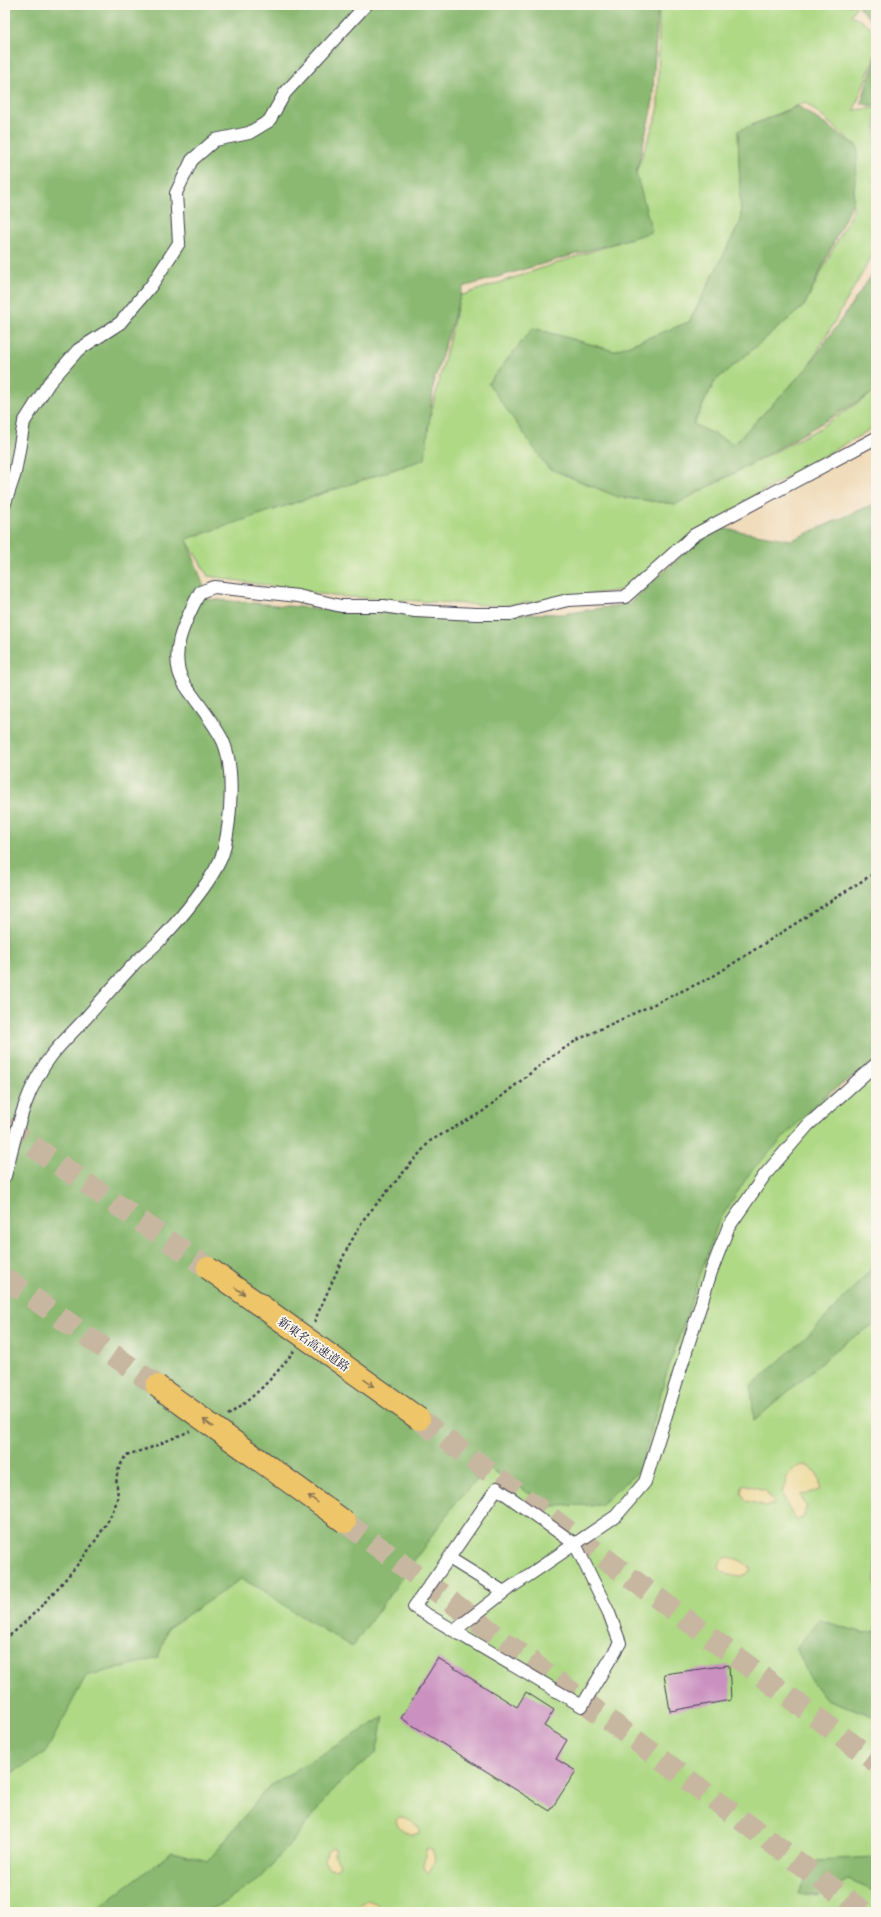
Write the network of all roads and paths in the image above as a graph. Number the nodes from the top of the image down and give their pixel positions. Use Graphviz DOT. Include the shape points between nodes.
graph roads {
  1 [pos="366,5"];
  2 [pos="876,438"];
  3 [pos="5,503"];
  4 [pos="876,872"];
  5 [pos="876,1064"];
  6 [pos="5,1176"];
  7 [pos="382,1198"];
  8 [pos="208,1268"];
  9 [pos="157,1386"];
  10 [pos="420,1419"];
  11 [pos="345,1522"];
  12 [pos="575,1544"];
  13 [pos="449,1558"];
  14 [pos="504,1592"];
  15 [pos="454,1630"];
  1 -- 3 [label="street" via="285,93 270,122 249,133 215,140 192,160 176,193 179,243 151,286 120,323 78,350 49,383 24,422 15,473"];
  2 -- 6 [label="street" via="694,535 625,597 568,600 511,614 476,614 415,611 384,606 340,606 298,596 214,586 200,592 185,622 177,653 184,683 208,716 223,742 229,759 230,807 224,850 212,874 187,910 160,941 136,961 51,1056 33,1083 20,1119"];
  4 -- 7 [label="path" via="712,977 577,1040 548,1059 482,1112 430,1141"];
  5 -- 12 [label="street" via="808,1125 764,1176 728,1228 711,1272 645,1482 616,1516"];
  8 -- 10 [label="highway, 新東名高速道路, one-way, bridge"];
  11 -- 9 [label="highway, one-way, bridge"];
  12 -- 13 [label="street" via="497,1488"];
  12 -- 14 [label="street"];
  12 -- 15 [label="street" via="609,1613 620,1643 582,1706"];
  13 -- 14 [label="street"];
  13 -- 15 [label="street" via="414,1607"];
  14 -- 15 [label="street"];
}
